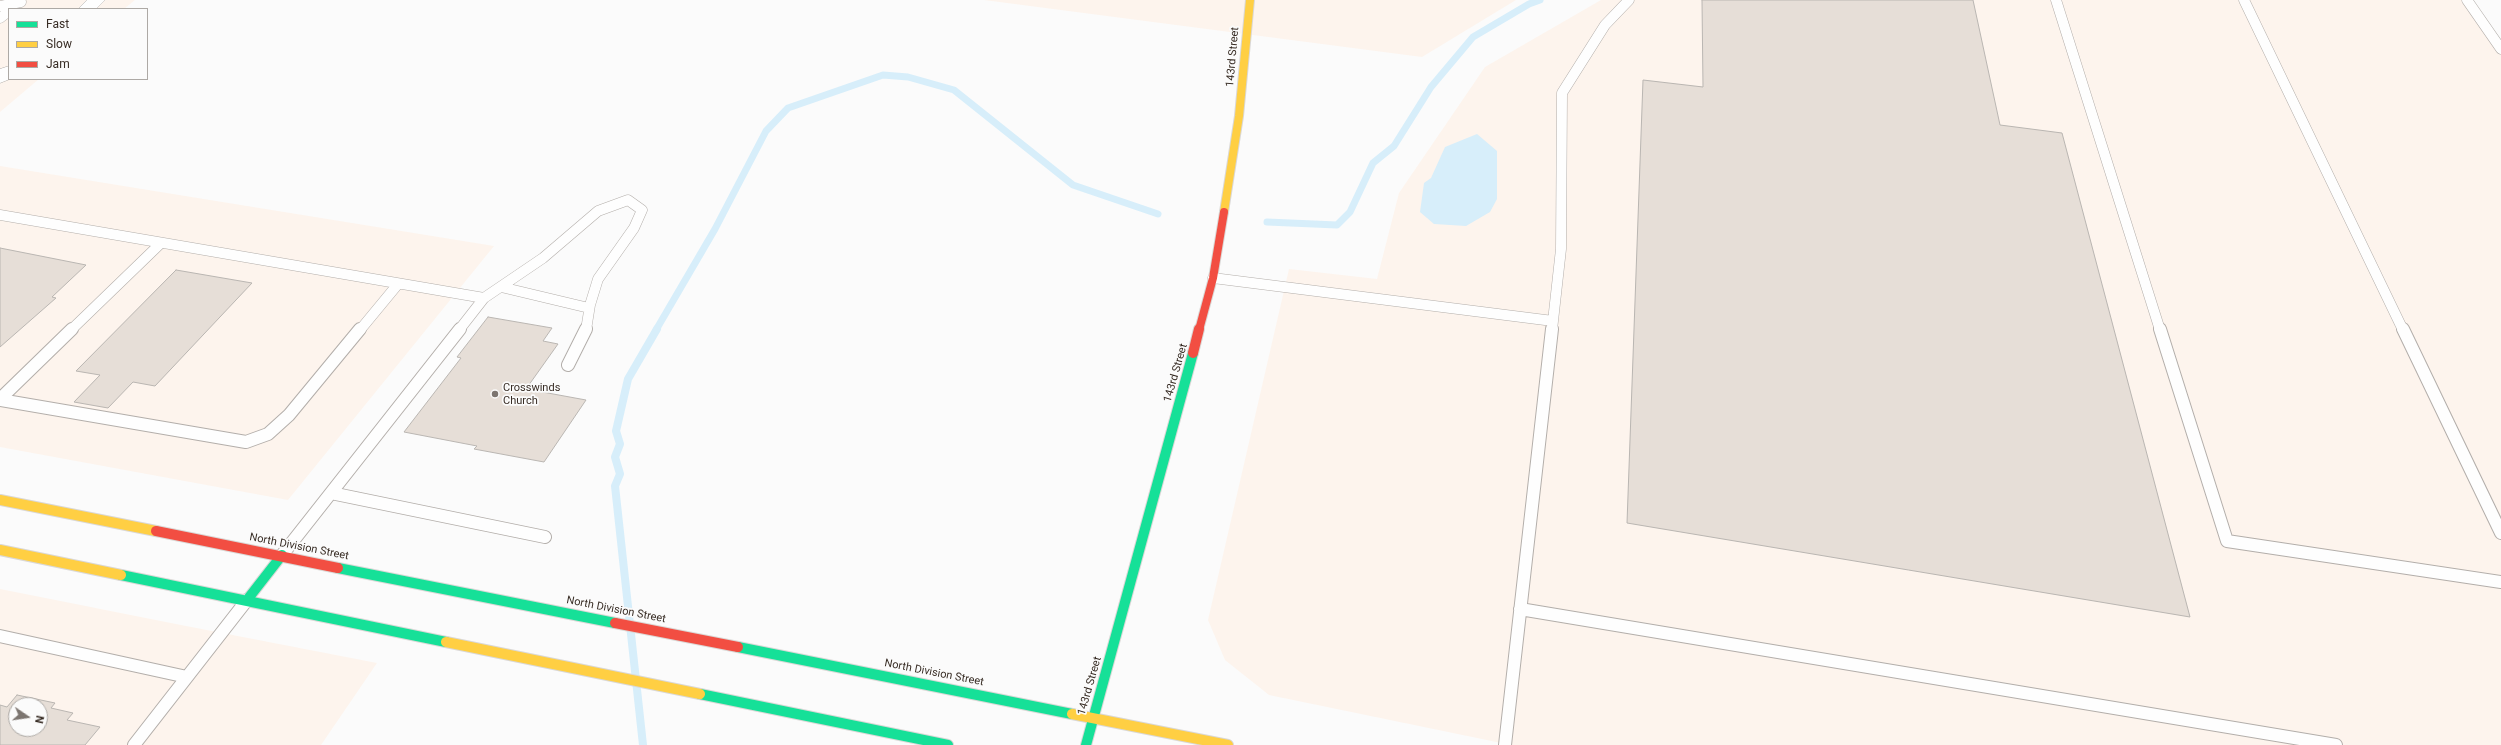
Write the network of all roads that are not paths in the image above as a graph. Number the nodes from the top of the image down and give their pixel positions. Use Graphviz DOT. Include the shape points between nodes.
graph roads {
  1 [pos="97,0"];
  2 [pos="1250,0"];
  3 [pos="1629,0"];
  4 [pos="2056,0"];
  5 [pos="2244,0"];
  6 [pos="2467,0"];
  7 [pos="23,1"];
  8 [pos="0,6"];
  9 [pos="13,8"];
  10 [pos="87,8"];
  11 [pos="8,12"];
  12 [pos="0,18"];
  13 [pos="2501,49"];
  14 [pos="8,72"];
  15 [pos="0,78"];
  16 [pos="0,215"];
  17 [pos="161,243"];
  18 [pos="1213,278"];
  19 [pos="398,284"];
  20 [pos="501,287"];
  21 [pos="484,298"];
  22 [pos="589,308"];
  23 [pos="1553,321"];
  24 [pos="568,365"];
  25 [pos="0,399"];
  26 [pos="331,493"];
  27 [pos="0,500"];
  28 [pos="2501,533"];
  29 [pos="545,537"];
  30 [pos="0,550"];
  31 [pos="282,555"];
  32 [pos="2501,582"];
  33 [pos="247,600"];
  34 [pos="1520,609"];
  35 [pos="0,636"];
  36 [pos="187,677"];
  37 [pos="1094,717"];
  38 [pos="134,745"];
  39 [pos="948,745"];
  40 [pos="1086,745"];
  41 [pos="1228,745"];
  42 [pos="1505,745"];
  43 [pos="2336,745"];
  1 -- 10 [label="street"];
  2 -- 18 [label="main road, 143rd Street" via="1239,116"];
  3 -- 23 [label="lane" via="1605,25 1562,93 1561,249"];
  4 -- 32 [label="lane" via="2227,541"];
  5 -- 28 [label="lane"];
  6 -- 13 [label="lane"];
  7 -- 8 [label="lane"];
  7 -- 9 [label="lane"];
  11 -- 12 [label="lane"];
  14 -- 15 [label="street"];
  16 -- 17 [label="lane"];
  17 -- 19 [label="lane"];
  17 -- 25 [label="lane"];
  18 -- 23 [label="lane"];
  18 -- 37 [label="main road, 143rd Street"];
  19 -- 21 [label="lane"];
  19 -- 25 [label="lane" via="289,415 268,434 246,442"];
  20 -- 21 [label="lane"];
  20 -- 22 [label="lane"];
  20 -- 22 [label="lane" via="543,258 598,211 628,200 642,210 634,228 598,280"];
  21 -- 26 [label="lane"];
  22 -- 24 [label="lane" via="585,334"];
  23 -- 34 [label="lane"];
  26 -- 29 [label="lane"];
  26 -- 31 [label="lane"];
  27 -- 31 [label="main road, North Division Street"];
  30 -- 33 [label="main road"];
  31 -- 33 [label="main road"];
  31 -- 37 [label="main road, North Division Street"];
  33 -- 36 [label="lane"];
  33 -- 39 [label="main road"];
  34 -- 42 [label="lane"];
  34 -- 43 [label="lane"];
  35 -- 36 [label="lane"];
  36 -- 38 [label="lane"];
  37 -- 40 [label="main road, 143rd Street"];
  37 -- 41 [label="main road, North Division Street"];
}
